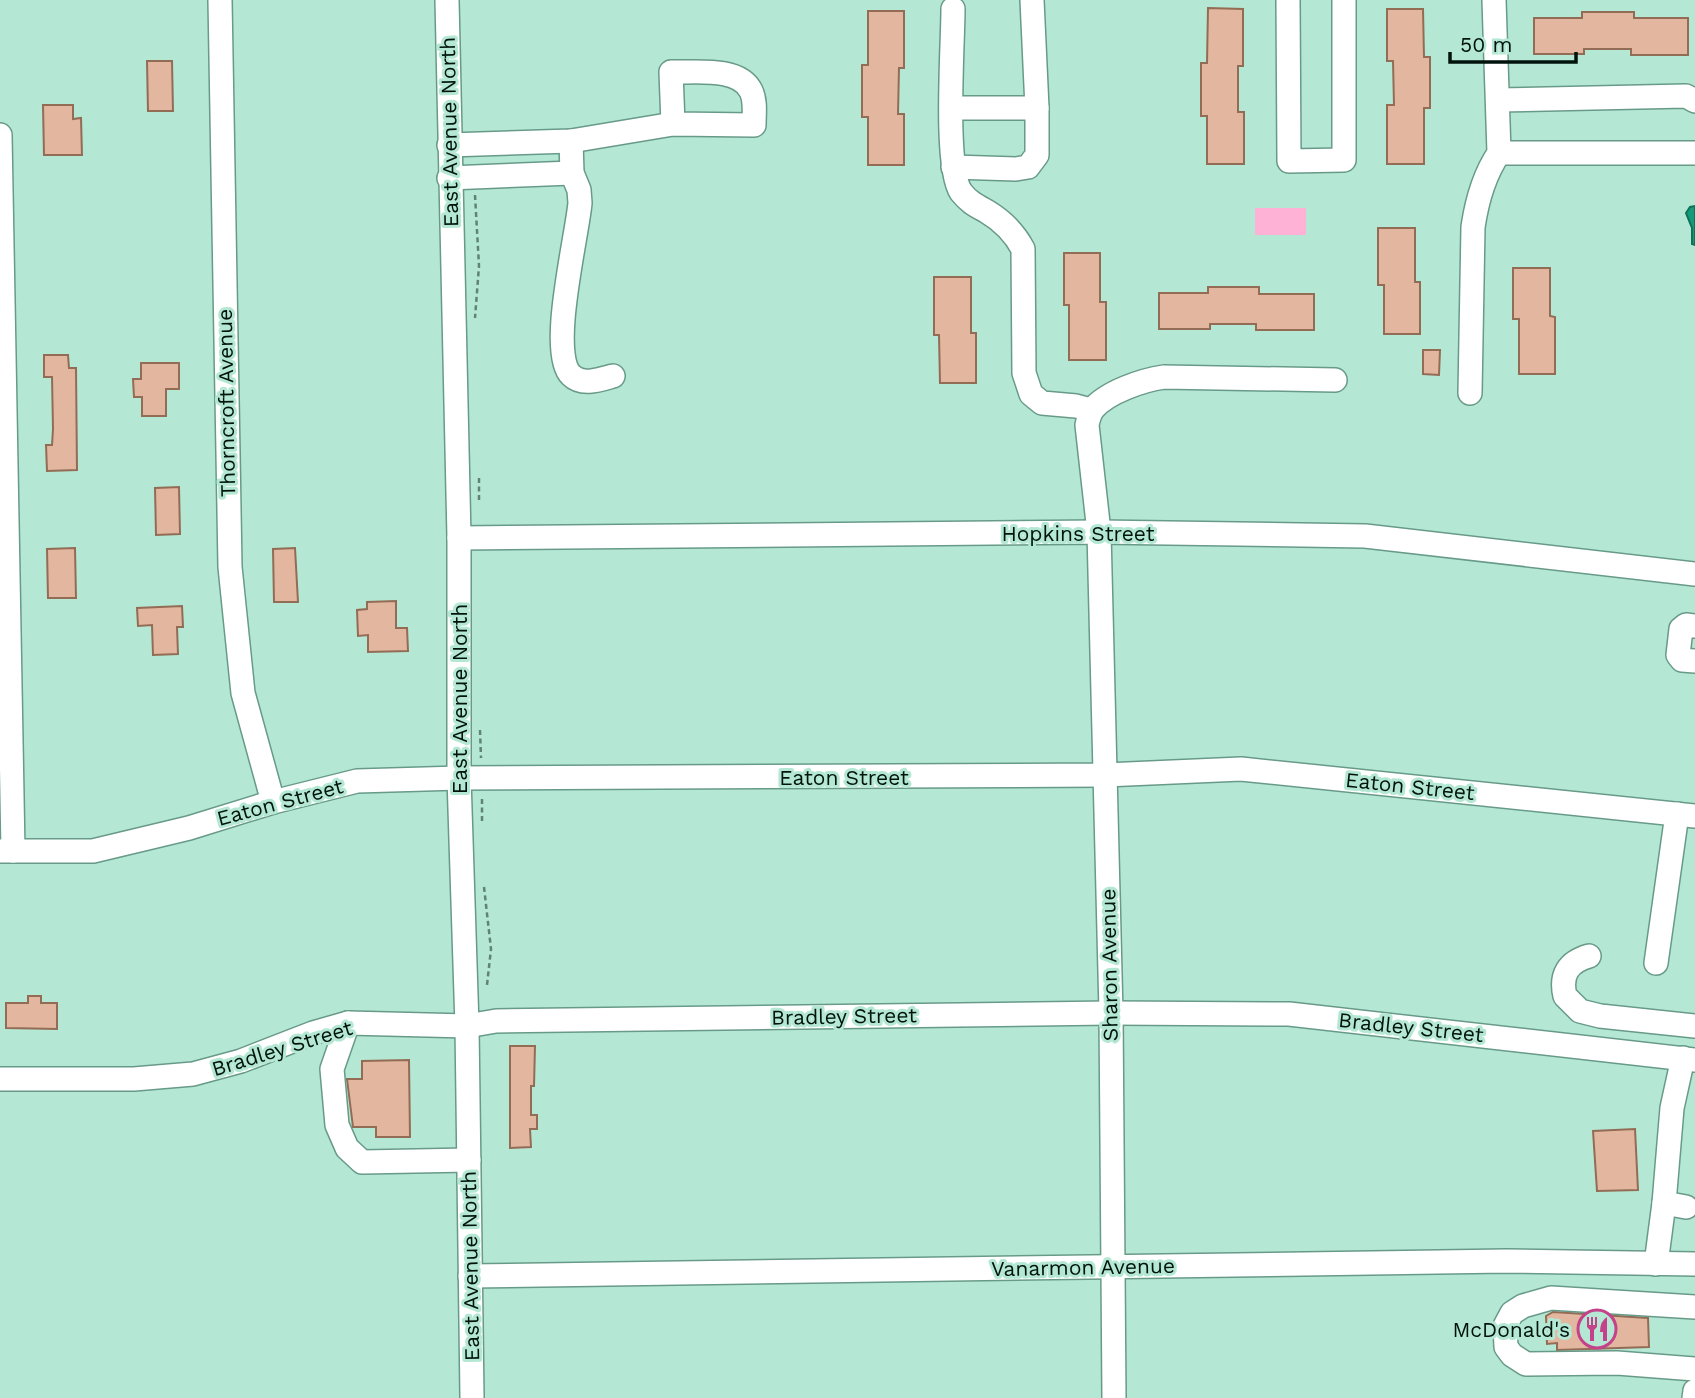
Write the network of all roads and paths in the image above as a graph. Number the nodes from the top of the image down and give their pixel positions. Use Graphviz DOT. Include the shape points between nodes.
graph roads {
  1 [pos="220,0"];
  2 [pos="447,0"];
  3 [pos="1032,0"];
  4 [pos="1288,0"];
  5 [pos="1344,0"];
  6 [pos="1494,0"];
  7 [pos="953,9"];
  8 [pos="1498,100"];
  9 [pos="1695,101"];
  10 [pos="952,108"];
  11 [pos="1037,108"];
  12 [pos="673,124"];
  13 [pos="0,135"];
  14 [pos="571,141"];
  15 [pos="449,145"];
  16 [pos="1499,153"];
  17 [pos="1695,153"];
  18 [pos="953,167"];
  19 [pos="572,173"];
  20 [pos="449,178"];
  21 [pos="612,376"];
  22 [pos="1335,380"];
  23 [pos="1470,394"];
  24 [pos="1091,410"];
  25 [pos="1099,532"];
  26 [pos="459,538"];
  27 [pos="1695,574"];
  28 [pos="1695,626"];
  29 [pos="1695,661"];
  30 [pos="1105,775"];
  31 [pos="459,778"];
  32 [pos="273,802"];
  33 [pos="1686,815"];
  34 [pos="6,851"];
  35 [pos="1589,956"];
  36 [pos="1656,963"];
  37 [pos="1563,978"];
  38 [pos="1111,1013"];
  39 [pos="1600,1016"];
  40 [pos="1695,1018"];
  41 [pos="348,1023"];
  42 [pos="467,1026"];
  43 [pos="1695,1026"];
  44 [pos="1595,1048"];
  45 [pos="1689,1059"];
  46 [pos="0,1079"];
  47 [pos="1685,1099"];
  48 [pos="469,1160"];
  49 [pos="1656,1264"];
  50 [pos="1695,1264"];
  51 [pos="1113,1267"];
  52 [pos="470,1276"];
  53 [pos="1695,1307"];
  54 [pos="1695,1369"];
  55 [pos="1695,1391"];
  56 [pos="472,1398"];
  57 [pos="1114,1398"];
  58 [pos="1694,1398"];
  1 -- 32 [label="street, Thorncroft Avenue" via="230,567 243,693"];
  2 -- 15 [label="street, East Avenue North"];
  3 -- 11 [label="street"];
  4 -- 5 [label="street" via="1289,161 1344,160"];
  6 -- 8 [label="street"];
  7 -- 10 [label="street"];
  8 -- 9 [label="street" via="1686,96"];
  8 -- 16 [label="street"];
  10 -- 11 [label="street"];
  10 -- 18 [label="street"];
  11 -- 18 [label="street" via="1037,155 1028,167"];
  12 -- 14 [label="street"];
  13 -- 34 [label="street"];
  14 -- 15 [label="street"];
  14 -- 19 [label="street"];
  15 -- 20 [label="street, East Avenue North"];
  16 -- 17 [label="street"];
  16 -- 23 [label="street" via="1488,169 1473,227"];
  18 -- 24 [label="street" via="958,188 970,203 1016,234 1023,249 1024,373 1031,394 1042,403"];
  19 -- 20 [label="street"];
  19 -- 21 [label="street" via="580,203 562,324 564,365 578,380"];
  20 -- 26 [label="street, East Avenue North"];
  22 -- 24 [label="street" via="1164,377 1143,380"];
  24 -- 25 [label="street, Sharon Avenue" via="1087,425"];
  25 -- 26 [label="street, Hopkins Street"];
  25 -- 27 [label="street, Hopkins Street" via="1365,536"];
  25 -- 30 [label="street, Sharon Avenue"];
  26 -- 31 [label="street, East Avenue North"];
  28 -- 29 [label="street" via="1681,629 1678,655"];
  30 -- 31 [label="street, Eaton Street"];
  30 -- 33 [label="street, Eaton Street" via="1241,769"];
  30 -- 38 [label="street, Sharon Avenue"];
  31 -- 32 [label="street, Eaton Street" via="357,781"];
  31 -- 42 [label="street, East Avenue North"];
  32 -- 34 [label="street, Eaton Street" via="93,851"];
  33 -- 36 [label="street"];
  35 -- 37 [label="street" via="1572,963"];
  37 -- 39 [label="street" via="1571,1004"];
  37 -- 40 [label="street" via="1580,1004"];
  38 -- 42 [label="street, Bradley Street" via="496,1021"];
  38 -- 44 [label="street, Bradley Street" via="1289,1014"];
  38 -- 51 [label="street, Sharon Avenue"];
  39 -- 43 [label="street"];
  39 -- 44 [label="street"];
  41 -- 42 [label="street, Bradley Street"];
  41 -- 46 [label="street, Bradley Street" via="193,1074"];
  41 -- 48 [label="street" via="332,1069 337,1125 347,1148 362,1162"];
  42 -- 48 [label="street, East Avenue North"];
  44 -- 45 [label="street, Bradley Street"];
  45 -- 47 [label="street"];
  47 -- 49 [label="street" via="1675,1205"];
  48 -- 52 [label="street, East Avenue North"];
  49 -- 50 [label="street, Vanarmon Avenue"];
  49 -- 51 [label="street, Vanarmon Avenue" via="1506,1261"];
  51 -- 52 [label="street, Vanarmon Avenue"];
  51 -- 57 [label="street, Sharon Avenue"];
  52 -- 56 [label="street, East Avenue North"];
  53 -- 54 [label="street" via="1551,1298 1523,1306 1512,1313 1506,1326 1507,1346 1526,1364 1617,1363"];
  55 -- 58 [label="street"];
}
